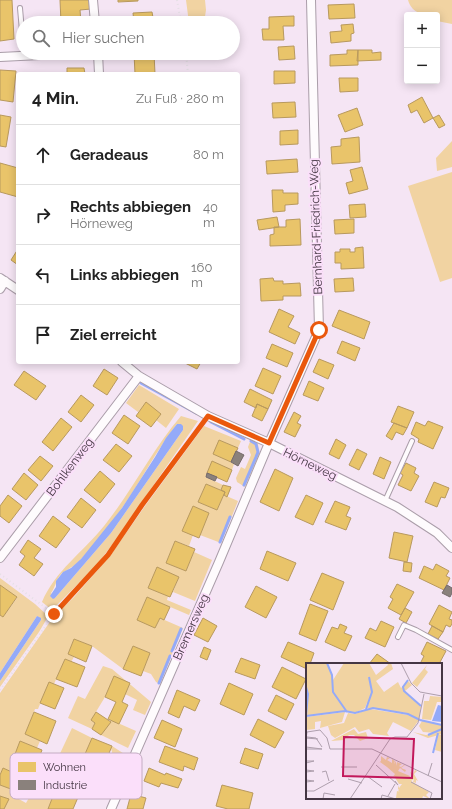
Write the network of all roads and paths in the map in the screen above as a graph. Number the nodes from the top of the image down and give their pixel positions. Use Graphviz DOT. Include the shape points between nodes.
graph roads {
  1 [pos="94,0"];
  2 [pos="177,0"];
  3 [pos="311,0"];
  4 [pos="20,8"];
  5 [pos="21,16"];
  6 [pos="95,16"];
  7 [pos="180,16"];
  8 [pos="16,55"];
  9 [pos="0,57"];
  10 [pos="98,60"];
  11 [pos="187,60"];
  12 [pos="99,72"];
  13 [pos="188,72"];
  14 [pos="2,280"];
  15 [pos="0,289"];
  16 [pos="16,289"];
  17 [pos="124,364"];
  18 [pos="139,376"];
  19 [pos="208,416"];
  20 [pos="412,441"];
  21 [pos="269,443"];
  22 [pos="385,501"];
  23 [pos="452,548"];
  24 [pos="0,558"];
  25 [pos="0,574"];
  26 [pos="54,614"];
  27 [pos="398,637"];
  28 [pos="452,650"];
  29 [pos="0,690"];
  30 [pos="136,753"];
  31 [pos="115,799"];
  32 [pos="111,809"];
  1 -- 6 [label="street"];
  2 -- 7 [label="path"];
  3 -- 21 [label="street, Bernhard-Friedrich-Weg" via="319,330"];
  4 -- 5 [label="lane"];
  8 -- 9 [label="street"];
  10 -- 12 [label="street"];
  11 -- 13 [label="path"];
  14 -- 15 [label="street"];
  14 -- 16 [label="street"];
  17 -- 18 [label="street, Hörneweg"];
  18 -- 19 [label="street, Hörneweg"];
  18 -- 24 [label="street, Bohlkenweg"];
  19 -- 21 [label="street, Hörneweg"];
  19 -- 26 [label="path" via="108,555"];
  20 -- 22 [label="lane"];
  21 -- 22 [label="street, Hörneweg"];
  21 -- 30 [label="street, Bremersweg"];
  22 -- 23 [label="street, Hörneweg" via="437,533"];
  25 -- 26 [label="path"];
  26 -- 29 [label="path"];
  27 -- 28 [label="lane" via="404,626"];
  31 -- 32 [label="street, Bremersweg"];
}
